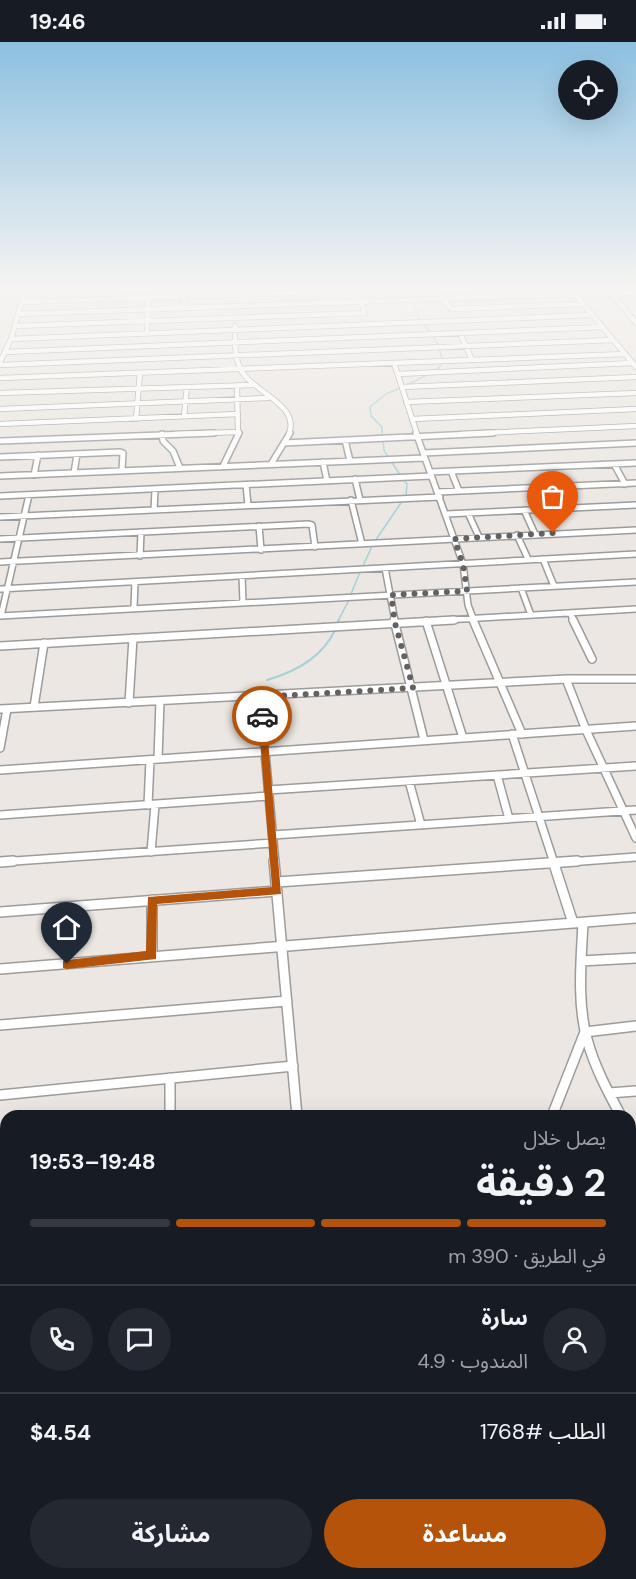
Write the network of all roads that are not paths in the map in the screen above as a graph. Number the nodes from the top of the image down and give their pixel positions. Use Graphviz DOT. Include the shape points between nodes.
graph roads {
  1 [pos="111,361"];
  2 [pos="182,361"];
  3 [pos="238,361"];
  4 [pos="294,361"];
  5 [pos="453,361"];
  6 [pos="78,362"];
  7 [pos="0,363"];
  8 [pos="381,363"];
  9 [pos="394,363"];
  10 [pos="634,365"];
  11 [pos="295,367"];
  12 [pos="240,370"];
  13 [pos="180,372"];
  14 [pos="140,373"];
  15 [pos="398,374"];
  16 [pos="75,376"];
  17 [pos="42,377"];
  18 [pos="636,377"];
  19 [pos="0,378"];
  20 [pos="237,385"];
  21 [pos="253,385"];
  22 [pos="188,387"];
  23 [pos="402,387"];
  24 [pos="138,388"];
  25 [pos="71,391"];
  26 [pos="37,392"];
  27 [pos="0,393"];
  28 [pos="636,393"];
  29 [pos="268,398"];
  30 [pos="238,399"];
  31 [pos="185,401"];
  32 [pos="406,402"];
  33 [pos="137,403"];
  34 [pos="85,405"];
  35 [pos="68,406"];
  36 [pos="0,409"];
  37 [pos="636,409"];
  38 [pos="238,414"];
  39 [pos="184,416"];
  40 [pos="170,417"];
  41 [pos="136,418"];
  42 [pos="412,419"];
  43 [pos="70,421"];
  44 [pos="82,421"];
  45 [pos="0,424"];
  46 [pos="636,426"];
  47 [pos="239,432"];
  48 [pos="170,433"];
  49 [pos="162,434"];
  50 [pos="417,436"];
  51 [pos="67,438"];
  52 [pos="345,440"];
  53 [pos="0,441"];
  54 [pos="284,443"];
  55 [pos="636,443"];
  56 [pos="76,454"];
  57 [pos="38,455"];
  58 [pos="424,455"];
  59 [pos="0,457"];
  60 [pos="350,460"];
  61 [pos="323,462"];
  62 [pos="636,463"];
  63 [pos="270,464"];
  64 [pos="614,464"];
  65 [pos="223,466"];
  66 [pos="180,468"];
  67 [pos="122,470"];
  68 [pos="451,471"];
  69 [pos="74,473"];
  70 [pos="431,474"];
  71 [pos="34,475"];
  72 [pos="0,476"];
  73 [pos="355,480"];
  74 [pos="327,481"];
  75 [pos="636,483"];
  76 [pos="625,484"];
  77 [pos="246,485"];
  78 [pos="155,490"];
  79 [pos="459,491"];
  80 [pos="439,494"];
  81 [pos="29,495"];
  82 [pos="0,496"];
  83 [pos="351,500"];
  84 [pos="360,500"];
  85 [pos="248,505"];
  86 [pos="636,505"];
  87 [pos="154,510"];
  88 [pos="524,510"];
  89 [pos="468,513"];
  90 [pos="446,514"];
  91 [pos="24,516"];
  92 [pos="0,517"];
  93 [pos="259,526"];
  94 [pos="636,530"];
  95 [pos="141,532"];
  96 [pos="535,534"];
  97 [pos="517,535"];
  98 [pos="479,537"];
  99 [pos="19,538"];
  100 [pos="0,539"];
  101 [pos="454,539"];
  102 [pos="362,544"];
  103 [pos="315,547"];
  104 [pos="261,550"];
  105 [pos="636,554"];
  106 [pos="140,555"];
  107 [pos="543,559"];
  108 [pos="528,560"];
  109 [pos="0,562"];
  110 [pos="14,562"];
  111 [pos="463,564"];
  112 [pos="385,568"];
  113 [pos="242,576"];
  114 [pos="135,582"];
  115 [pos="636,582"];
  116 [pos="554,586"];
  117 [pos="520,588"];
  118 [pos="3,589"];
  119 [pos="467,591"];
  120 [pos="391,595"];
  121 [pos="243,602"];
  122 [pos="134,607"];
  123 [pos="636,609"];
  124 [pos="570,613"];
  125 [pos="531,615"];
  126 [pos="0,616"];
  127 [pos="473,619"];
  128 [pos="426,621"];
  129 [pos="395,623"];
  130 [pos="133,638"];
  131 [pos="44,643"];
  132 [pos="0,645"];
  133 [pos="592,659"];
  134 [pos="566,679"];
  135 [pos="634,679"];
  136 [pos="502,683"];
  137 [pos="448,686"];
  138 [pos="413,688"];
  139 [pos="636,688"];
  140 [pos="260,697"];
  141 [pos="160,701"];
  142 [pos="129,703"];
  143 [pos="34,707"];
  144 [pos="4,709"];
  145 [pos="636,726"];
  146 [pos="586,730"];
  147 [pos="512,734"];
  148 [pos="522,734"];
  149 [pos="463,738"];
  150 [pos="424,740"];
  151 [pos="0,748"];
  152 [pos="265,750"];
  153 [pos="154,759"];
  154 [pos="636,766"];
  155 [pos="603,768"];
  156 [pos="0,770"];
  157 [pos="525,773"];
  158 [pos="497,775"];
  159 [pos="409,781"];
  160 [pos="269,793"];
  161 [pos="151,805"];
  162 [pos="636,810"];
  163 [pos="623,811"];
  164 [pos="0,815"];
  165 [pos="538,817"];
  166 [pos="509,819"];
  167 [pos="421,825"];
  168 [pos="636,838"];
  169 [pos="273,839"];
  170 [pos="151,852"];
  171 [pos="636,857"];
  172 [pos="0,862"];
  173 [pos="553,863"];
  174 [pos="277,887"];
  175 [pos="152,900"];
  176 [pos="0,912"];
  177 [pos="636,918"];
  178 [pos="578,923"];
  179 [pos="282,947"];
  180 [pos="152,956"];
  181 [pos="636,957"];
  182 [pos="581,961"];
  183 [pos="0,969"];
  184 [pos="287,1001"];
  185 [pos="0,1025"];
  186 [pos="636,1026"];
  187 [pos="585,1032"];
  188 [pos="293,1066"];
  189 [pos="170,1078"];
  190 [pos="636,1091"];
  191 [pos="609,1093"];
  192 [pos="0,1095"];
  193 [pos="170,1110"];
  194 [pos="297,1110"];
  195 [pos="554,1110"];
  196 [pos="618,1110"];
  1 -- 6 [label="street"];
  2 -- 13 [label="street"];
  3 -- 12 [label="street"];
  4 -- 11 [label="street"];
  5 -- 9 [label="street"];
  6 -- 7 [label="street"];
  6 -- 16 [label="street"];
  8 -- 9 [label="street"];
  8 -- 11 [label="street"];
  9 -- 15 [label="street"];
  10 -- 15 [label="street"];
  11 -- 12 [label="street"];
  12 -- 13 [label="street"];
  12 -- 21 [label="street"];
  13 -- 14 [label="street"];
  14 -- 16 [label="street"];
  14 -- 24 [label="street"];
  15 -- 23 [label="street"];
  16 -- 17 [label="street"];
  17 -- 19 [label="street"];
  17 -- 26 [label="street"];
  18 -- 23 [label="street"];
  20 -- 21 [label="street"];
  20 -- 22 [label="street"];
  20 -- 30 [label="street"];
  21 -- 29 [label="street"];
  22 -- 24 [label="street"];
  22 -- 31 [label="street"];
  23 -- 32 [label="street"];
  24 -- 25 [label="street"];
  24 -- 33 [label="street"];
  25 -- 26 [label="street"];
  25 -- 35 [label="street"];
  26 -- 27 [label="street"];
  28 -- 32 [label="street"];
  29 -- 30 [label="street"];
  29 -- 54 [label="street" via="292,419"];
  30 -- 31 [label="street"];
  30 -- 38 [label="street"];
  31 -- 33 [label="street"];
  31 -- 39 [label="street"];
  32 -- 42 [label="street"];
  33 -- 34 [label="street"];
  33 -- 41 [label="street"];
  34 -- 35 [label="street"];
  34 -- 44 [label="street"];
  35 -- 36 [label="street"];
  37 -- 42 [label="street"];
  38 -- 39 [label="street"];
  38 -- 47 [label="street"];
  39 -- 40 [label="street"];
  40 -- 41 [label="street"];
  40 -- 48 [label="street"];
  41 -- 44 [label="street"];
  42 -- 50 [label="street"];
  43 -- 44 [label="street"];
  43 -- 45 [label="street"];
  43 -- 51 [label="street"];
  46 -- 50 [label="street"];
  47 -- 48 [label="street"];
  47 -- 65 [label="street"];
  48 -- 49 [label="street"];
  49 -- 51 [label="street"];
  49 -- 66 [label="street"];
  50 -- 52 [label="street"];
  50 -- 58 [label="street"];
  51 -- 53 [label="street"];
  52 -- 54 [label="street"];
  52 -- 60 [label="street"];
  54 -- 63 [label="street"];
  55 -- 58 [label="street"];
  56 -- 57 [label="street"];
  56 -- 67 [label="street" via="122,452"];
  56 -- 69 [label="street"];
  57 -- 59 [label="street"];
  57 -- 71 [label="street"];
  58 -- 60 [label="street"];
  58 -- 70 [label="street"];
  60 -- 61 [label="street"];
  61 -- 63 [label="street"];
  61 -- 74 [label="street"];
  62 -- 64 [label="street"];
  63 -- 65 [label="street"];
  64 -- 68 [label="street"];
  64 -- 76 [label="street"];
  65 -- 66 [label="street"];
  66 -- 67 [label="street"];
  67 -- 69 [label="street"];
  68 -- 70 [label="street"];
  68 -- 79 [label="street"];
  69 -- 71 [label="street"];
  70 -- 73 [label="street"];
  70 -- 80 [label="street"];
  71 -- 72 [label="street"];
  73 -- 74 [label="street"];
  73 -- 84 [label="street"];
  74 -- 77 [label="street"];
  75 -- 76 [label="street"];
  76 -- 79 [label="street"];
  77 -- 78 [label="street"];
  77 -- 85 [label="street"];
  78 -- 81 [label="street"];
  78 -- 87 [label="street"];
  79 -- 80 [label="street"];
  80 -- 84 [label="street"];
  80 -- 90 [label="street"];
  81 -- 82 [label="street"];
  81 -- 91 [label="street"];
  83 -- 84 [label="street"];
  83 -- 85 [label="street"];
  83 -- 102 [label="street"];
  85 -- 87 [label="street"];
  86 -- 88 [label="street"];
  87 -- 91 [label="street"];
  88 -- 89 [label="street"];
  88 -- 96 [label="street"];
  89 -- 90 [label="street"];
  89 -- 98 [label="street"];
  90 -- 101 [label="street"];
  91 -- 92 [label="street"];
  91 -- 99 [label="street"];
  93 -- 95 [label="street"];
  93 -- 103 [label="street" via="310,524"];
  93 -- 104 [label="street"];
  94 -- 96 [label="street"];
  95 -- 99 [label="street"];
  95 -- 106 [label="street"];
  96 -- 97 [label="street"];
  97 -- 98 [label="street"];
  97 -- 108 [label="street"];
  98 -- 101 [label="street"];
  99 -- 100 [label="street"];
  99 -- 110 [label="street"];
  101 -- 102 [label="street"];
  101 -- 111 [label="street"];
  102 -- 103 [label="street"];
  103 -- 104 [label="street"];
  104 -- 106 [label="street"];
  105 -- 107 [label="street"];
  106 -- 110 [label="street"];
  107 -- 108 [label="street"];
  107 -- 116 [label="street"];
  108 -- 111 [label="street"];
  109 -- 110 [label="street"];
  110 -- 118 [label="street"];
  111 -- 112 [label="street"];
  111 -- 119 [label="street"];
  112 -- 113 [label="street"];
  112 -- 120 [label="street"];
  113 -- 114 [label="street"];
  113 -- 121 [label="street"];
  114 -- 118 [label="street"];
  114 -- 122 [label="street"];
  115 -- 116 [label="street"];
  116 -- 117 [label="street"];
  117 -- 119 [label="street"];
  117 -- 125 [label="street"];
  118 -- 126 [label="street"];
  119 -- 120 [label="street"];
  119 -- 127 [label="street"];
  120 -- 121 [label="street"];
  120 -- 129 [label="street"];
  121 -- 122 [label="street"];
  122 -- 126 [label="street"];
  123 -- 124 [label="street"];
  124 -- 125 [label="street"];
  124 -- 133 [label="street"];
  125 -- 127 [label="street"];
  127 -- 128 [label="street"];
  127 -- 136 [label="street"];
  128 -- 129 [label="street"];
  128 -- 137 [label="street"];
  129 -- 130 [label="street"];
  129 -- 138 [label="street"];
  130 -- 131 [label="street"];
  130 -- 142 [label="street"];
  131 -- 132 [label="street"];
  131 -- 143 [label="street"];
  134 -- 135 [label="street"];
  134 -- 136 [label="street"];
  134 -- 146 [label="street"];
  135 -- 139 [label="street"];
  136 -- 137 [label="street"];
  136 -- 148 [label="street"];
  137 -- 138 [label="street"];
  137 -- 149 [label="street"];
  138 -- 140 [label="street"];
  138 -- 150 [label="street"];
  140 -- 141 [label="street"];
  140 -- 152 [label="street"];
  141 -- 142 [label="street"];
  141 -- 153 [label="street"];
  142 -- 143 [label="street"];
  143 -- 144 [label="street"];
  144 -- 151 [label="street"];
  145 -- 146 [label="street"];
  146 -- 148 [label="street"];
  146 -- 155 [label="street"];
  147 -- 148 [label="street"];
  147 -- 149 [label="street"];
  147 -- 157 [label="street"];
  149 -- 150 [label="street"];
  150 -- 152 [label="street"];
  152 -- 153 [label="street"];
  152 -- 160 [label="street"];
  153 -- 156 [label="street"];
  153 -- 161 [label="street"];
  154 -- 155 [label="street"];
  155 -- 157 [label="street"];
  155 -- 163 [label="street"];
  157 -- 158 [label="street"];
  157 -- 165 [label="street"];
  158 -- 159 [label="street"];
  158 -- 166 [label="street"];
  159 -- 160 [label="street"];
  159 -- 167 [label="street"];
  160 -- 161 [label="street"];
  160 -- 169 [label="street"];
  161 -- 164 [label="street"];
  161 -- 170 [label="street"];
  162 -- 163 [label="street"];
  163 -- 165 [label="street"];
  163 -- 168 [label="street"];
  165 -- 166 [label="street"];
  165 -- 173 [label="street"];
  166 -- 167 [label="street"];
  167 -- 169 [label="street"];
  169 -- 170 [label="street"];
  169 -- 174 [label="street"];
  170 -- 172 [label="street"];
  171 -- 173 [label="street"];
  173 -- 174 [label="street"];
  173 -- 178 [label="street"];
  174 -- 175 [label="street"];
  174 -- 179 [label="street"];
  175 -- 176 [label="street"];
  175 -- 180 [label="street"];
  177 -- 178 [label="street"];
  178 -- 179 [label="street"];
  178 -- 182 [label="street"];
  179 -- 180 [label="street"];
  179 -- 184 [label="street"];
  180 -- 183 [label="street"];
  181 -- 182 [label="street"];
  182 -- 187 [label="street"];
  184 -- 185 [label="street"];
  184 -- 188 [label="street"];
  186 -- 187 [label="street"];
  187 -- 191 [label="street"];
  187 -- 195 [label="street"];
  188 -- 189 [label="street"];
  188 -- 194 [label="street"];
  189 -- 192 [label="street"];
  189 -- 193 [label="street"];
  190 -- 191 [label="street"];
  191 -- 196 [label="street"];
}
